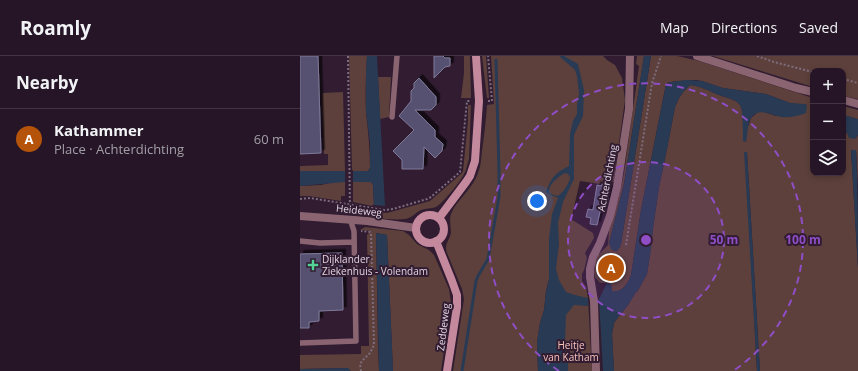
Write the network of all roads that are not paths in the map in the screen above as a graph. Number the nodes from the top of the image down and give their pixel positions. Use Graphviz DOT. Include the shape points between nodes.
graph roads {
  1 [pos="397,56"];
  2 [pos="476,56"];
  3 [pos="630,56"];
  4 [pos="697,56"];
  5 [pos="810,91"];
  6 [pos="846,101"];
  7 [pos="858,104"];
  8 [pos="392,116"];
  9 [pos="300,216"];
  10 [pos="439,218"];
  11 [pos="350,219"];
  12 [pos="416,228"];
  13 [pos="300,241"];
  14 [pos="436,241"];
  15 [pos="354,242"];
  16 [pos="300,343"];
  17 [pos="447,371"];
  18 [pos="596,371"];
  1 -- 8 [label="lane"];
  2 -- 10 [label="main road" via="479,101 475,161 466,182"];
  3 -- 18 [label="street, Achterdichting" via="629,109 617,187 610,216 590,269 594,301"];
  4 -- 5 [label="street"];
  6 -- 7 [label="street"];
  9 -- 11 [label="street, Heideweg"];
  10 -- 12 [label="main road" via="434,215 422,217"];
  10 -- 14 [label="main road" via="444,226 444,233"];
  11 -- 12 [label="street, Heideweg"];
  11 -- 15 [label="lane"];
  12 -- 14 [label="main road" via="420,239"];
  13 -- 15 [label="lane"];
  14 -- 17 [label="main road, Zeddeweg" via="457,295"];
  15 -- 16 [label="lane" via="356,342"];
}
